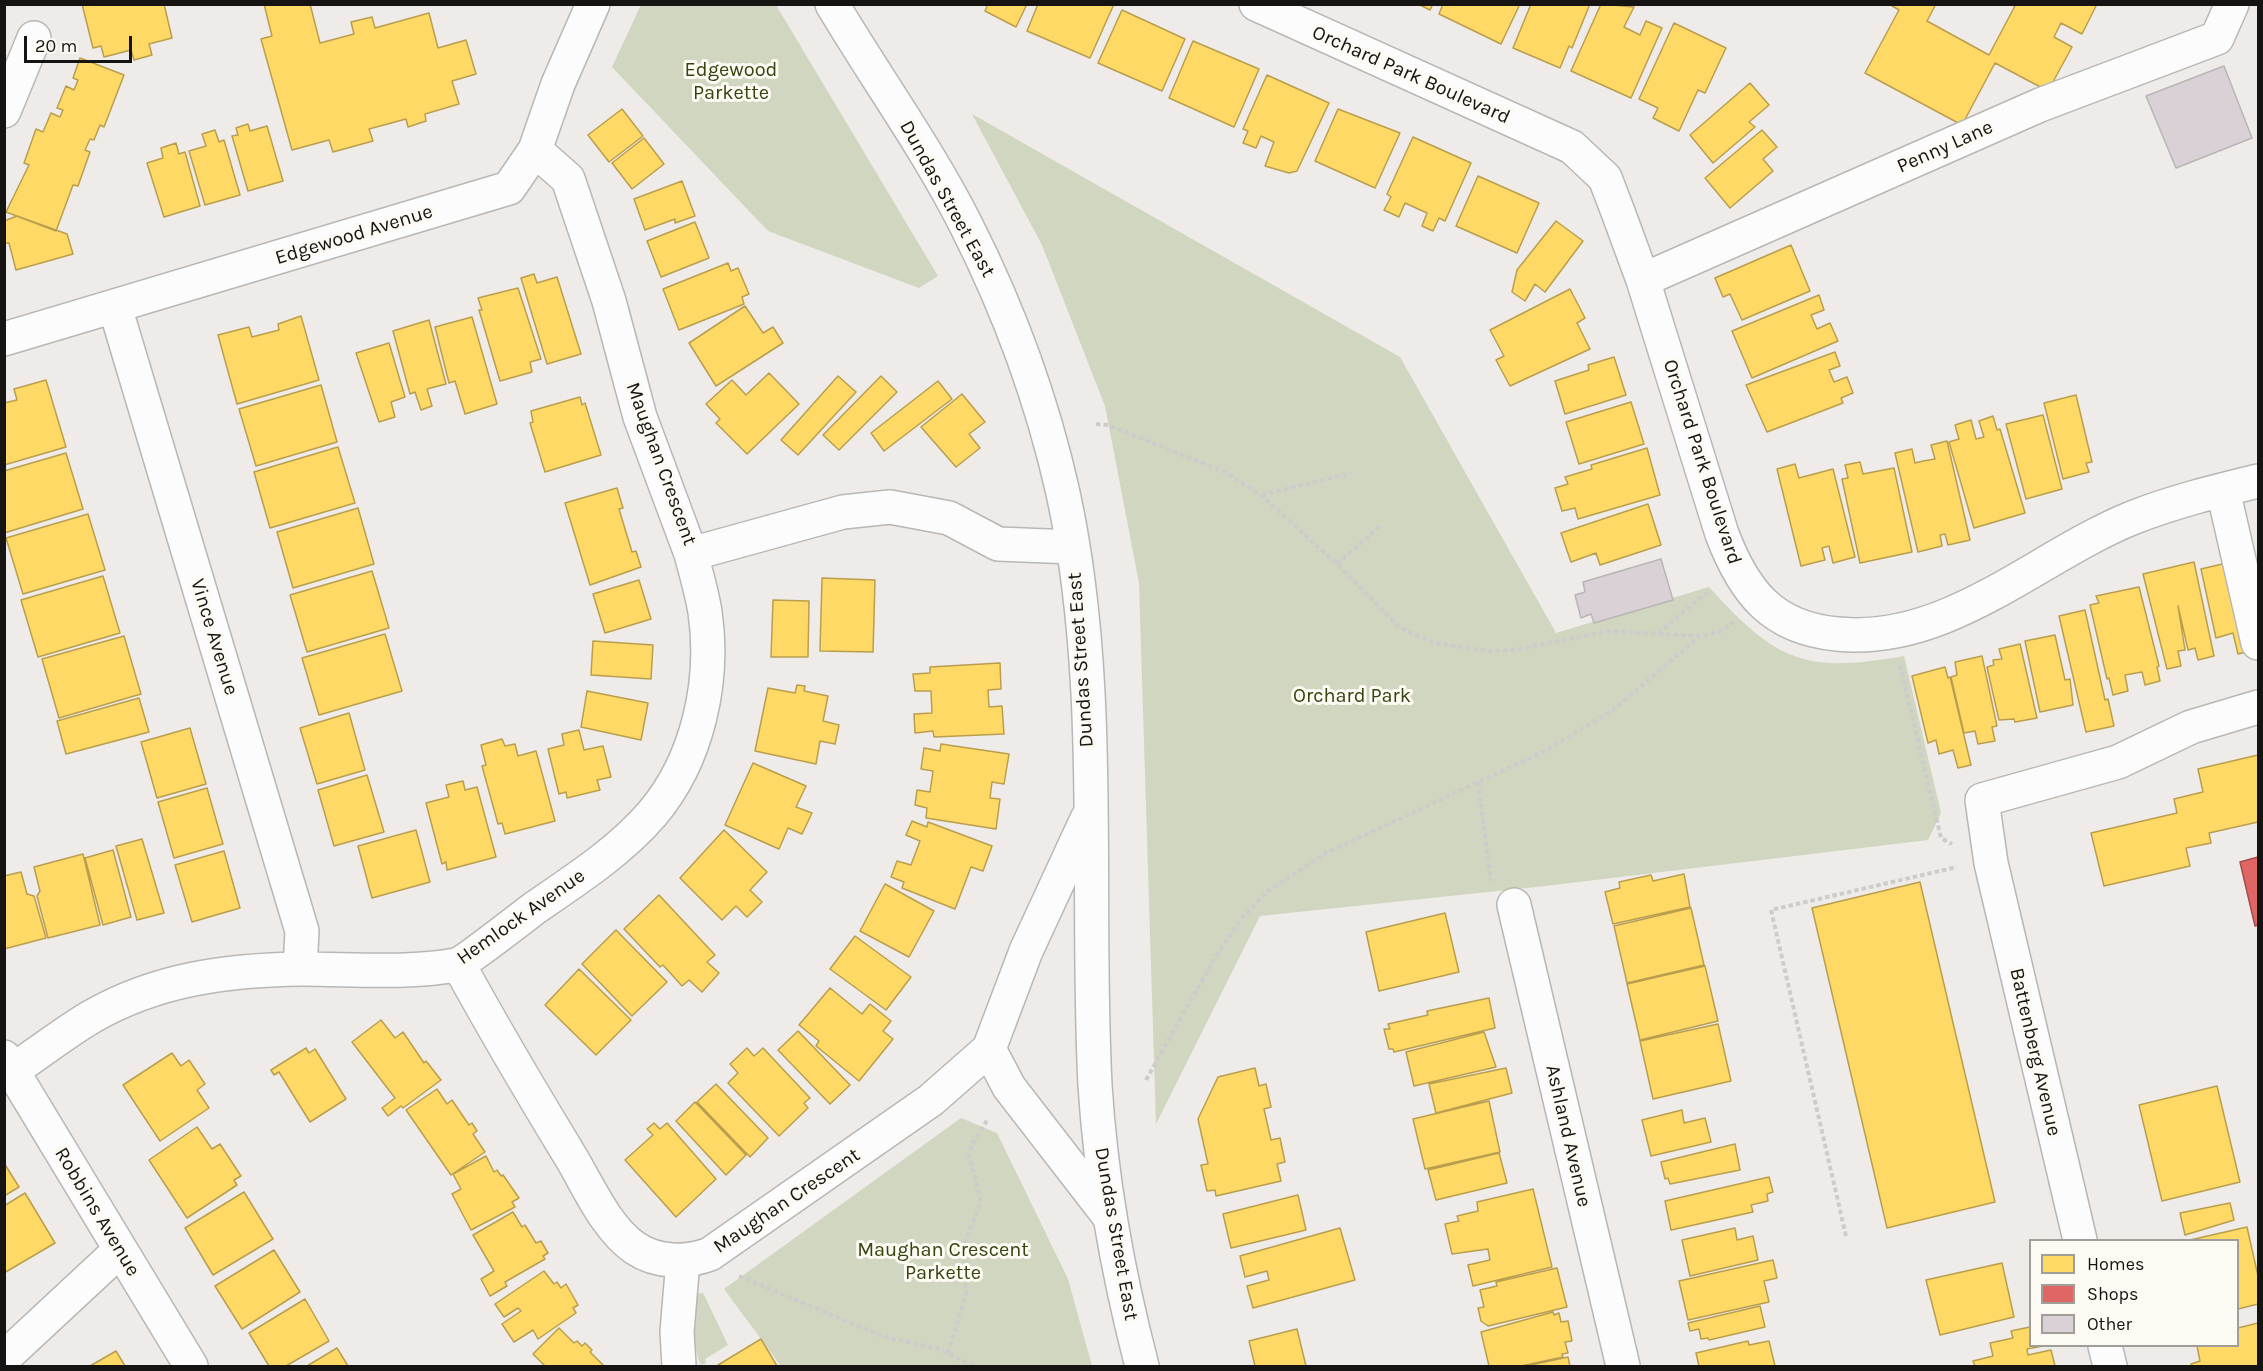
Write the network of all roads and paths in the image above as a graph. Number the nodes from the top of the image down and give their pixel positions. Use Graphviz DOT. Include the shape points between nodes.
graph roads {
  1 [pos="593,4"];
  2 [pos="832,4"];
  3 [pos="1256,4"];
  4 [pos="2232,4"];
  5 [pos="34,38"];
  6 [pos="4,111"];
  7 [pos="535,150"];
  8 [pos="1643,280"];
  9 [pos="114,307"];
  10 [pos="4,339"];
  11 [pos="1096,424"];
  12 [pos="1351,473"];
  13 [pos="2259,481"];
  14 [pos="2223,490"];
  15 [pos="1262,495"];
  16 [pos="1380,526"];
  17 [pos="1073,547"];
  18 [pos="692,554"];
  19 [pos="1337,564"];
  20 [pos="1734,565"];
  21 [pos="1763,604"];
  22 [pos="1658,633"];
  23 [pos="1700,636"];
  24 [pos="2259,643"];
  25 [pos="1898,654"];
  26 [pos="2259,707"];
  27 [pos="1478,782"];
  28 [pos="1090,812"];
  29 [pos="1990,863"];
  30 [pos="1490,878"];
  31 [pos="1514,905"];
  32 [pos="459,965"];
  33 [pos="300,969"];
  34 [pos="989,1049"];
  35 [pos="9,1064"];
  36 [pos="1146,1080"];
  37 [pos="988,1119"];
  38 [pos="1108,1215"];
  39 [pos="1846,1236"];
  40 [pos="2080,1239"];
  41 [pos="119,1251"];
  42 [pos="691,1259"];
  43 [pos="2105,1347"];
  44 [pos="948,1353"];
  45 [pos="4,1358"];
  46 [pos="191,1366"];
  47 [pos="679,1366"];
  48 [pos="973,1366"];
  49 [pos="1142,1366"];
  50 [pos="1623,1366"];
  51 [pos="2110,1366"];
  1 -- 7 [label="street, Edgewood Avenue"];
  2 -- 17 [label="street, Dundas Street East" via="964,222 1001,299 1049,435"];
  3 -- 8 [label="street, Orchard Park Boulevard" via="1572,147 1605,178"];
  4 -- 8 [label="street, Penny Lane" via="2217,38 2040,105"];
  5 -- 6 [label="street"];
  7 -- 9 [label="street, Edgewood Avenue" via="509,188"];
  7 -- 18 [label="street, Maughan Crescent" via="568,179 609,301 640,417"];
  8 -- 20 [label="street, Orchard Park Boulevard"];
  9 -- 10 [label="street, Edgewood Avenue"];
  9 -- 33 [label="street, Vince Avenue" via="302,931"];
  11 -- 15 [label="path" via="1108,425 1225,472"];
  12 -- 15 [label="path"];
  13 -- 14 [label="street, Orchard Park Boulevard"];
  14 -- 21 [label="street, Orchard Park Boulevard" via="2133,518 1941,618 1890,633 1851,636 1818,632 1790,624"];
  14 -- 24 [label="street"];
  15 -- 19 [label="path"];
  16 -- 19 [label="path"];
  17 -- 18 [label="street, Maughan Crescent" via="998,544 949,518 890,507 843,512"];
  17 -- 28 [label="street, Dundas Street East" via="1085,668"];
  18 -- 32 [label="street, Hemlock Avenue" via="705,612 708,658 698,724 670,787 653,812 622,844"];
  19 -- 22 [label="path" via="1400,628 1435,643 1489,651 1514,650 1609,631"];
  20 -- 21 [label="street, Orchard Park Boulevard"];
  20 -- 22 [label="path"];
  21 -- 23 [label="path" via="1719,632"];
  22 -- 23 [label="path"];
  23 -- 27 [label="path" via="1613,710 1545,751"];
  25 -- 29 [label="path" via="1941,838"];
  26 -- 29 [label="street, Battenberg Avenue" via="2191,727 2118,762 1982,800"];
  27 -- 30 [label="path"];
  27 -- 36 [label="path" via="1326,853 1268,891 1217,953"];
  28 -- 34 [label="street, Maughan Crescent" via="1026,951"];
  28 -- 38 [label="street, Dundas Street East" via="1095,1083"];
  29 -- 39 [label="path" via="1940,870 1771,910"];
  29 -- 40 [label="street, Battenberg Avenue"];
  31 -- 50 [label="street, Ashland Avenue"];
  32 -- 33 [label="street, Hemlock Avenue"];
  32 -- 42 [label="street" via="498,1037 623,1237 650,1255"];
  33 -- 35 [label="street, Hemlock Avenue" via="217,973 166,984 90,1018"];
  34 -- 38 [label="street" via="1009,1088"];
  34 -- 42 [label="street, Maughan Crescent" via="931,1100 710,1254"];
  35 -- 41 [label="street, Robbins Avenue"];
  37 -- 44 [label="path" via="970,1149 969,1160 981,1201 964,1246 966,1293"];
  38 -- 49 [label="street, Dundas Street East"];
  41 -- 45 [label="street"];
  41 -- 46 [label="street, Robbins Avenue"];
  42 -- 44 [label="path" via="882,1336"];
  42 -- 47 [label="street" via="676,1349"];
  43 -- 51 [label="street"];
  44 -- 48 [label="path"];
}
